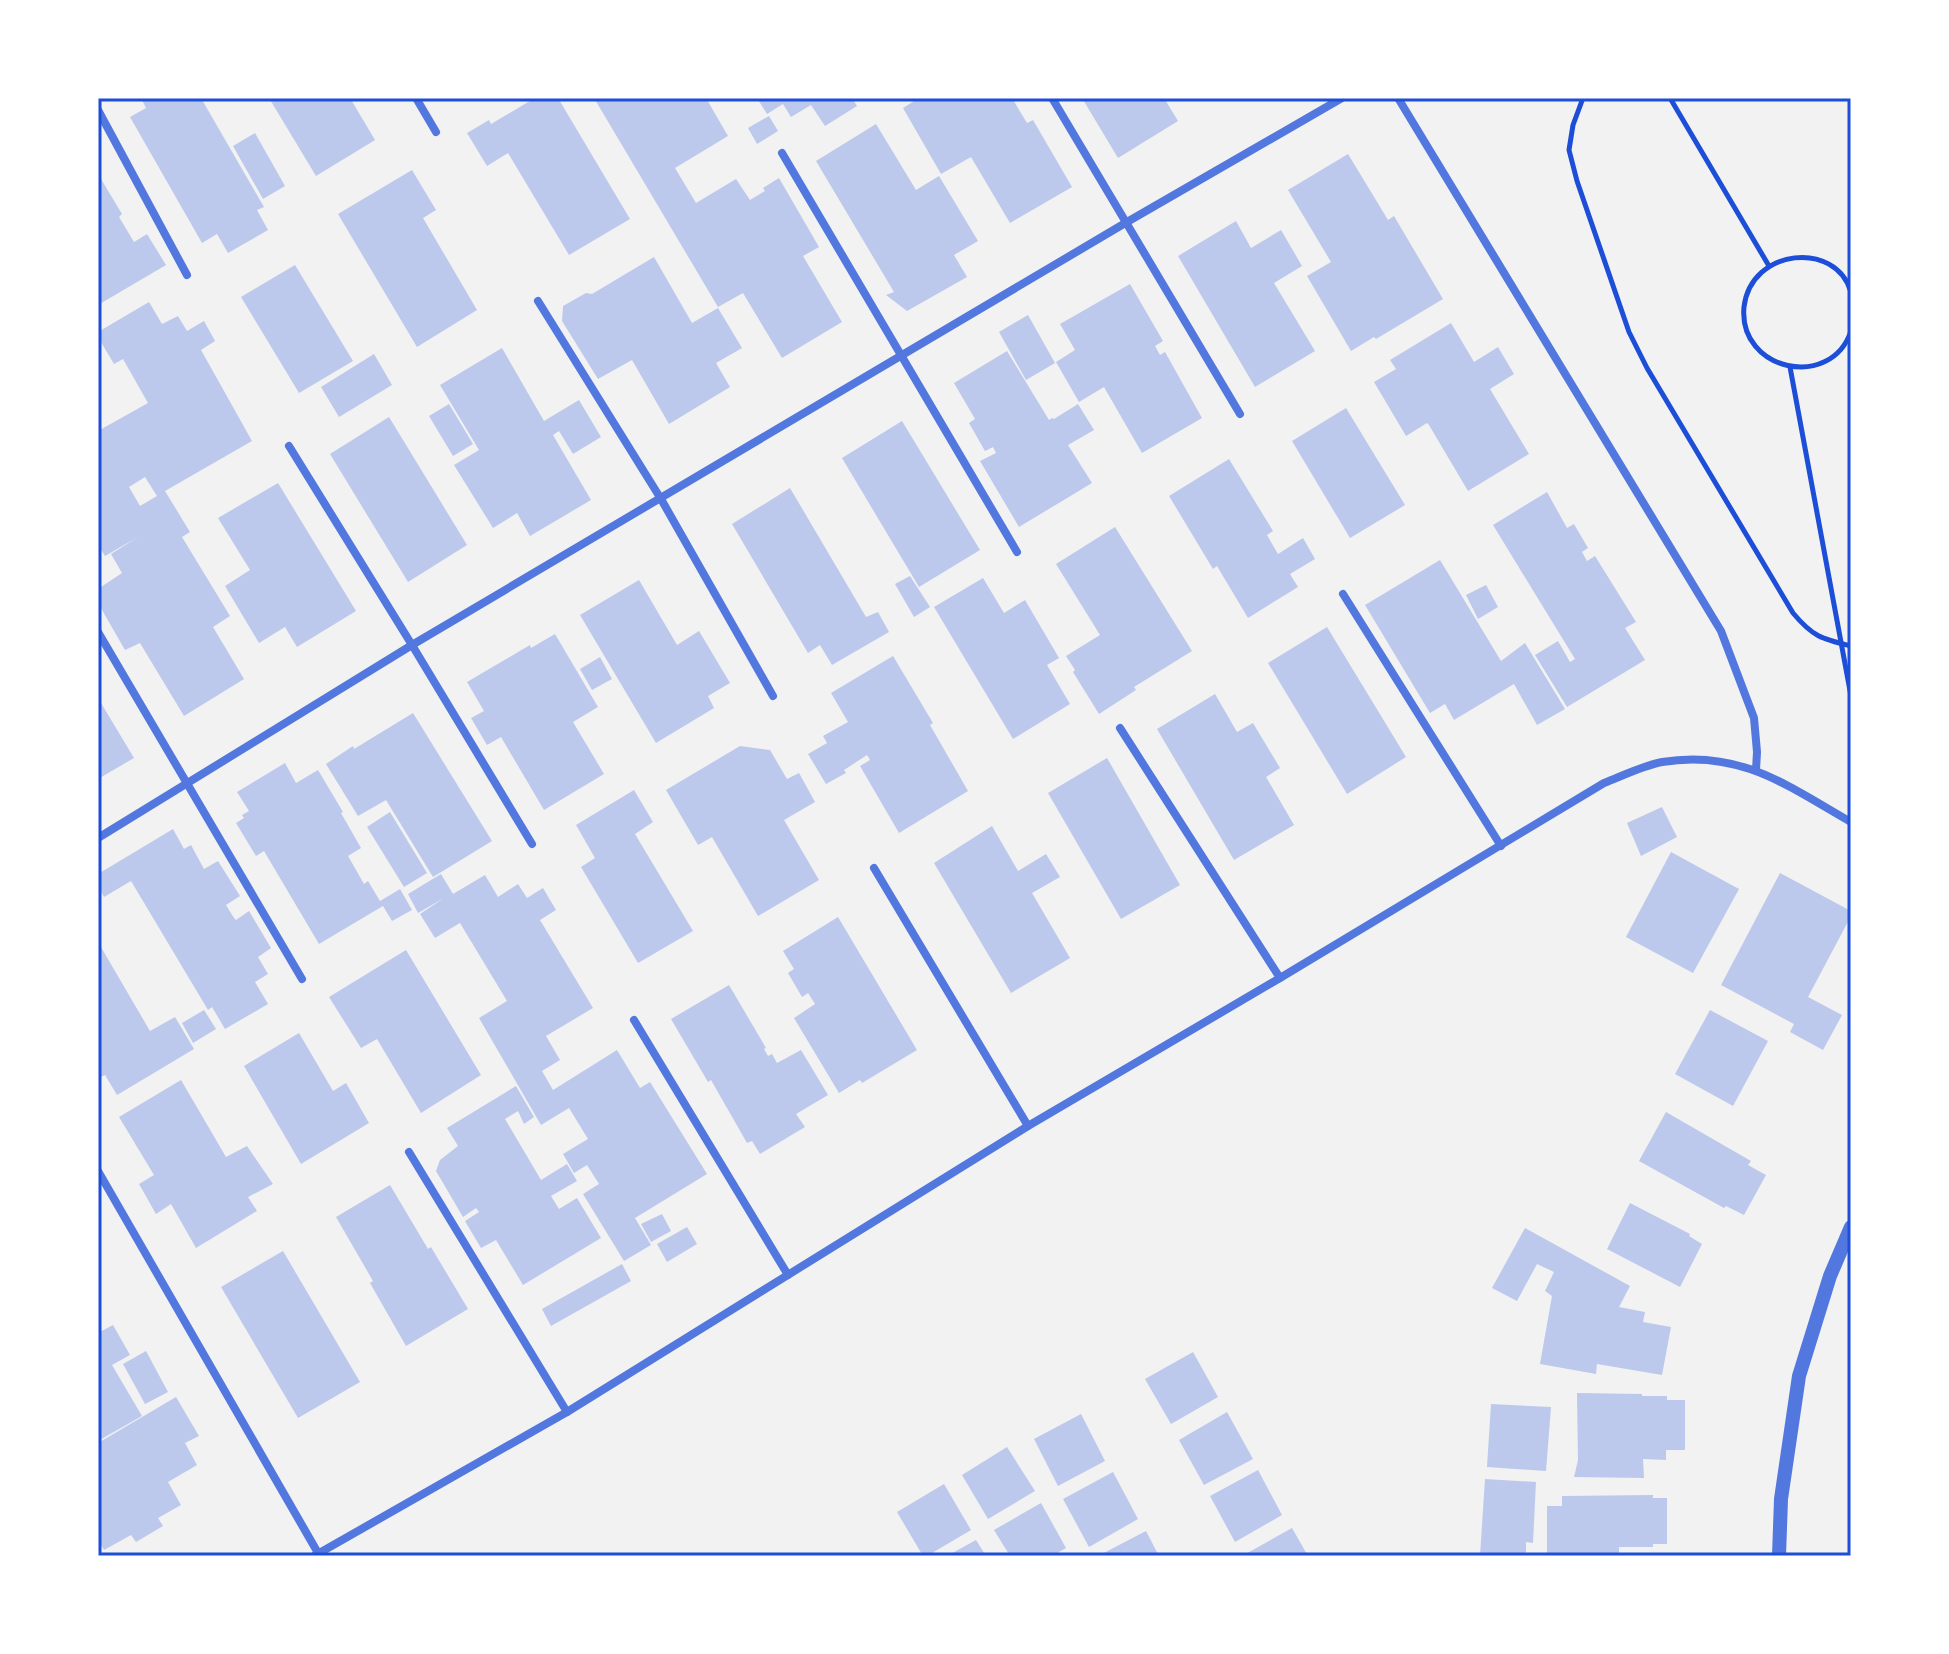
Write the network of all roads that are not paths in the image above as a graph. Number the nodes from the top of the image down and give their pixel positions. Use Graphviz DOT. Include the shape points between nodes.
graph roads {
  1 [pos="416,98"];
  2 [pos="1052,98"];
  3 [pos="1342,98"];
  4 [pos="1398,98"];
  5 [pos="98,110"];
  6 [pos="436,132"];
  7 [pos="782,153"];
  8 [pos="1127,222"];
  9 [pos="187,275"];
  10 [pos="538,301"];
  11 [pos="901,356"];
  12 [pos="1240,414"];
  13 [pos="289,446"];
  14 [pos="661,499"];
  15 [pos="1017,552"];
  16 [pos="1343,594"];
  17 [pos="98,632"];
  18 [pos="412,645"];
  19 [pos="773,696"];
  20 [pos="1120,728"];
  21 [pos="1756,770"];
  22 [pos="187,784"];
  23 [pos="1851,822"];
  24 [pos="98,838"];
  25 [pos="532,844"];
  26 [pos="1501,846"];
  27 [pos="874,868"];
  28 [pos="1280,978"];
  29 [pos="302,979"];
  30 [pos="634,1020"];
  31 [pos="1028,1126"];
  32 [pos="409,1152"];
  33 [pos="98,1171"];
  34 [pos="1851,1227"];
  35 [pos="788,1275"];
  36 [pos="567,1412"];
  37 [pos="316,1555"];
  38 [pos="1779,1556"];
  1 -- 6 [label="street"];
  2 -- 8 [label="street"];
  3 -- 8 [label="street"];
  4 -- 21 [label="street" via="1721,631 1754,718"];
  5 -- 9 [label="street"];
  7 -- 11 [label="street"];
  8 -- 11 [label="street"];
  8 -- 12 [label="street"];
  10 -- 14 [label="street"];
  11 -- 14 [label="street"];
  11 -- 15 [label="street"];
  13 -- 18 [label="street"];
  14 -- 18 [label="street"];
  14 -- 19 [label="street"];
  16 -- 26 [label="street"];
  17 -- 22 [label="street"];
  18 -- 22 [label="street"];
  18 -- 25 [label="street"];
  20 -- 28 [label="street"];
  21 -- 23 [label="street"];
  21 -- 26 [label="street" via="1701,760 1661,762 1604,783"];
  22 -- 24 [label="street"];
  22 -- 29 [label="street"];
  26 -- 28 [label="street"];
  27 -- 31 [label="street"];
  28 -- 31 [label="street"];
  30 -- 35 [label="street"];
  31 -- 35 [label="street"];
  32 -- 36 [label="street"];
  33 -- 37 [label="street"];
  34 -- 38 [label="street" via="1799,1376 1781,1499"];
  35 -- 36 [label="street"];
  36 -- 37 [label="street"];
}
